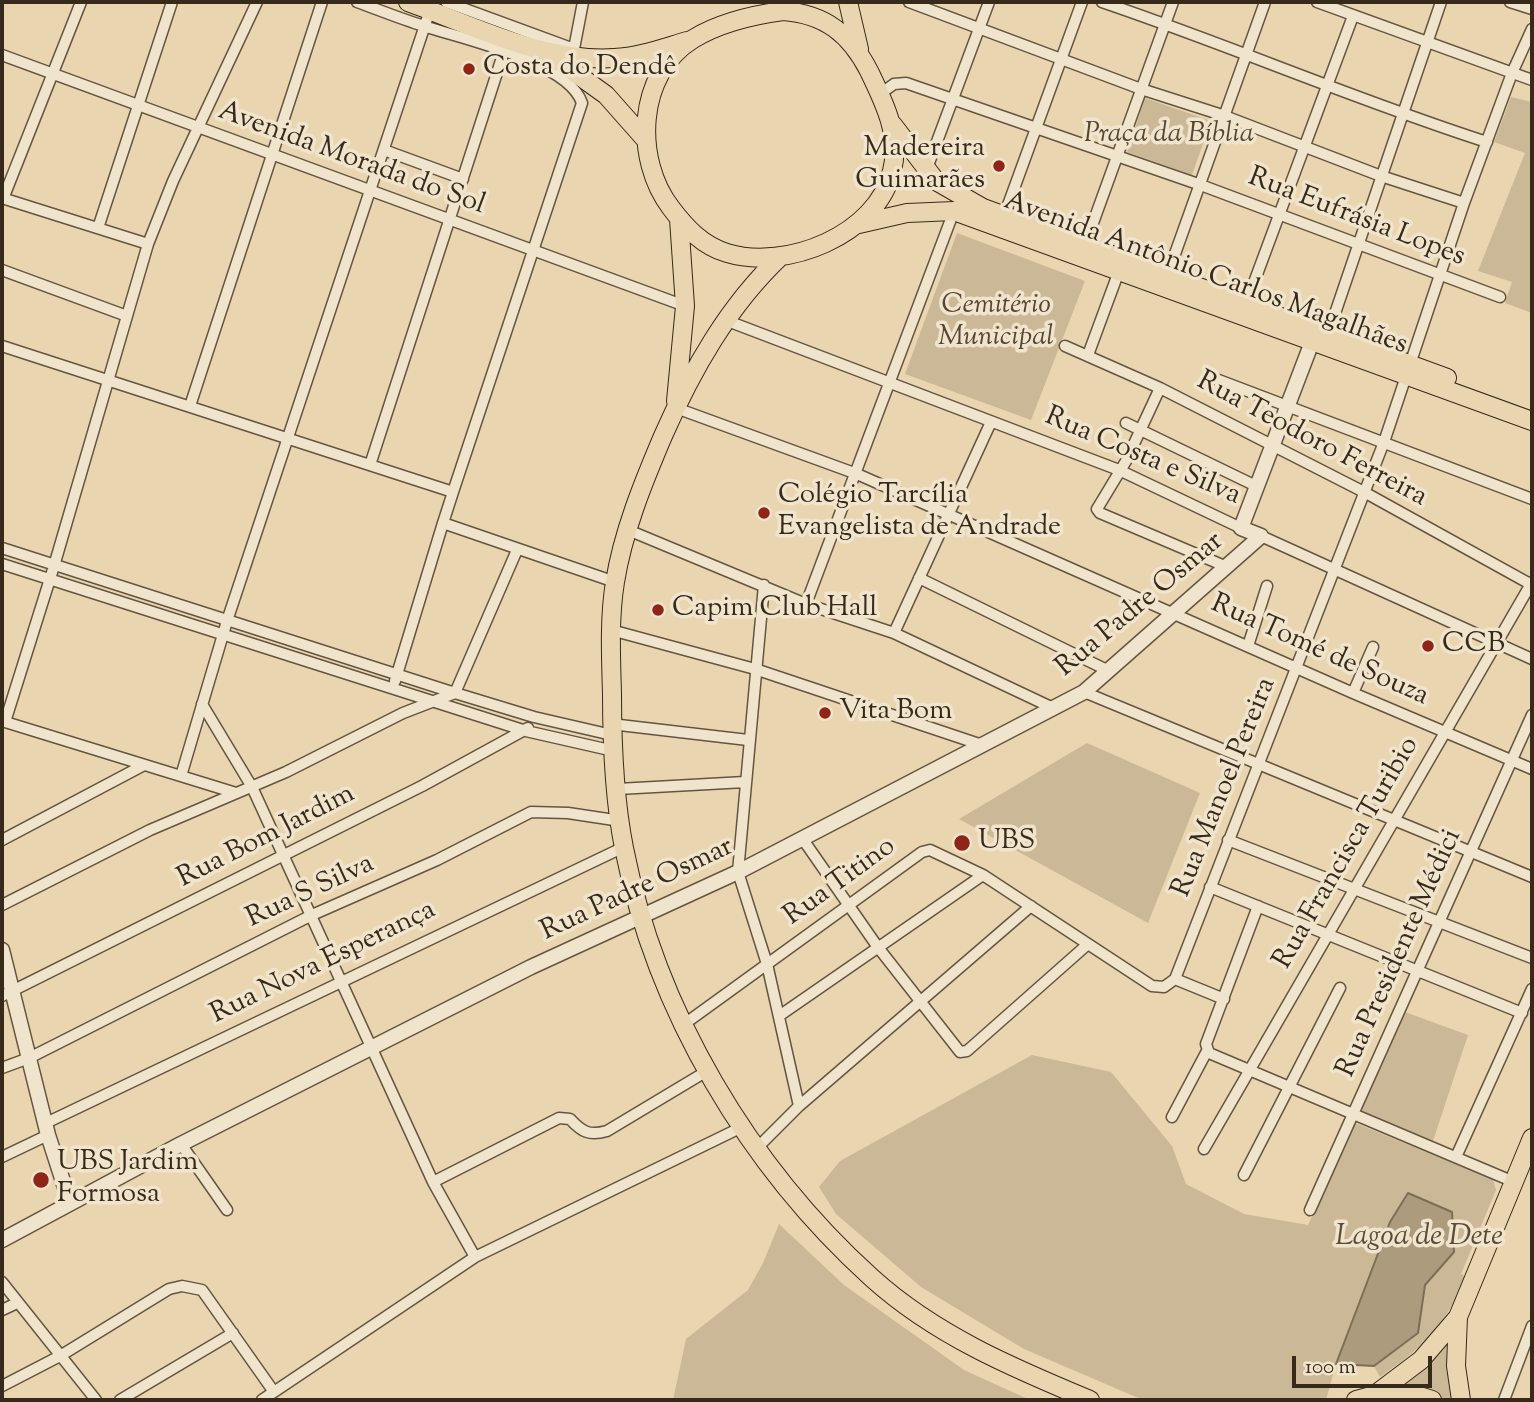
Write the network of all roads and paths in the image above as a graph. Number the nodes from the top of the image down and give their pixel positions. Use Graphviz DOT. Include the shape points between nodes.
graph roads {
  1 [pos="81,2"];
  2 [pos="173,2"];
  3 [pos="257,2"];
  4 [pos="322,2"];
  5 [pos="357,2"];
  6 [pos="408,2"];
  7 [pos="583,2"];
  8 [pos="776,2"];
  9 [pos="848,2"];
  10 [pos="909,2"];
  11 [pos="989,2"];
  12 [pos="1082,2"];
  13 [pos="1102,2"];
  14 [pos="1173,2"];
  15 [pos="1265,2"];
  16 [pos="1317,2"];
  17 [pos="1441,2"];
  18 [pos="1510,2"];
  19 [pos="1532,9"];
  20 [pos="434,13"];
  21 [pos="761,14"];
  22 [pos="1353,16"];
  23 [pos="1165,23"];
  24 [pos="979,29"];
  25 [pos="1532,29"];
  26 [pos="691,40"];
  27 [pos="506,43"];
  28 [pos="1428,43"];
  29 [pos="544,51"];
  30 [pos="1248,52"];
  31 [pos="573,53"];
  32 [pos="2,55"];
  33 [pos="861,55"];
  34 [pos="1061,57"];
  35 [pos="1512,73"];
  36 [pos="54,75"];
  37 [pos="1532,80"];
  38 [pos="1326,86"];
  39 [pos="1141,89"];
  40 [pos="880,94"];
  41 [pos="953,99"];
  42 [pos="139,107"];
  43 [pos="1222,115"];
  44 [pos="1403,115"];
  45 [pos="892,124"];
  46 [pos="198,128"];
  47 [pos="1036,129"];
  48 [pos="644,138"];
  49 [pos="1487,142"];
  50 [pos="1302,147"];
  51 [pos="384,150"];
  52 [pos="1117,155"];
  53 [pos="272,156"];
  54 [pos="926,171"];
  55 [pos="1381,176"];
  56 [pos="463,179"];
  57 [pos="1198,184"];
  58 [pos="371,191"];
  59 [pos="2,199"];
  60 [pos="1464,203"];
  61 [pos="954,211"];
  62 [pos="1277,215"];
  63 [pos="1004,216"];
  64 [pos="679,219"];
  65 [pos="450,220"];
  66 [pos="855,225"];
  67 [pos="98,228"];
  68 [pos="148,244"];
  69 [pos="1359,244"];
  70 [pos="1085,245"];
  71 [pos="533,251"];
  72 [pos="780,256"];
  73 [pos="2,270"];
  74 [pos="1119,271"];
  75 [pos="1438,275"];
  76 [pos="1165,282"];
  77 [pos="1500,297"];
  78 [pos="1245,304"];
  79 [pos="685,306"];
  80 [pos="127,316"];
  81 [pos="725,320"];
  82 [pos="1320,338"];
  83 [pos="2,346"];
  84 [pos="1065,346"];
  85 [pos="1088,355"];
  86 [pos="1408,370"];
  87 [pos="1208,376"];
  88 [pos="107,380"];
  89 [pos="889,383"];
  90 [pos="1160,388"];
  91 [pos="190,406"];
  92 [pos="1287,406"];
  93 [pos="676,408"];
  94 [pos="1532,409"];
  95 [pos="1532,421"];
  96 [pos="991,422"];
  97 [pos="1126,423"];
  98 [pos="1142,430"];
  99 [pos="288,441"];
  100 [pos="1384,442"];
  101 [pos="1272,447"];
  102 [pos="370,465"];
  103 [pos="1119,470"];
  104 [pos="857,474"];
  105 [pos="1256,486"];
  106 [pos="453,492"];
  107 [pos="1364,492"];
  108 [pos="1532,499"];
  109 [pos="946,515"];
  110 [pos="443,523"];
  111 [pos="1241,528"];
  112 [pos="628,530"];
  113 [pos="1261,536"];
  114 [pos="2,548"];
  115 [pos="517,551"];
  116 [pos="2,564"];
  117 [pos="54,566"];
  118 [pos="1227,568"];
  119 [pos="1334,570"];
  120 [pos="919,578"];
  121 [pos="50,580"];
  122 [pos="615,582"];
  123 [pos="1532,584"];
  124 [pos="764,586"];
  125 [pos="1267,586"];
  126 [pos="806,604"];
  127 [pos="1177,613"];
  128 [pos="227,621"];
  129 [pos="611,630"];
  130 [pos="894,633"];
  131 [pos="223,634"];
  132 [pos="1497,644"];
  133 [pos="1248,646"];
  134 [pos="1373,647"];
  135 [pos="1532,659"];
  136 [pos="755,669"];
  137 [pos="1298,669"];
  138 [pos="1109,671"];
  139 [pos="397,674"];
  140 [pos="394,687"];
  141 [pos="1084,692"];
  142 [pos="455,693"];
  143 [pos="1353,693"];
  144 [pos="438,701"];
  145 [pos="202,704"];
  146 [pos="1053,708"];
  147 [pos="1532,715"];
  148 [pos="534,717"];
  149 [pos="3,722"];
  150 [pos="526,731"];
  151 [pos="1445,733"];
  152 [pos="612,737"];
  153 [pos="748,740"];
  154 [pos="982,745"];
  155 [pos="1513,760"];
  156 [pos="1257,763"];
  157 [pos="144,765"];
  158 [pos="1532,769"];
  159 [pos="181,776"];
  160 [pos="745,782"];
  161 [pos="252,787"];
  162 [pos="618,789"];
  163 [pos="236,793"];
  164 [pos="1394,820"];
  165 [pos="621,821"];
  166 [pos="802,838"];
  167 [pos="2,840"];
  168 [pos="1228,840"];
  169 [pos="624,847"];
  170 [pos="1471,853"];
  171 [pos="284,854"];
  172 [pos="738,872"];
  173 [pos="983,875"];
  174 [pos="1532,877"];
  175 [pos="1210,887"];
  176 [pos="1354,889"];
  177 [pos="2,905"];
  178 [pos="849,905"];
  179 [pos="1031,905"];
  180 [pos="1258,906"];
  181 [pos="312,915"];
  182 [pos="643,915"];
  183 [pos="1439,922"];
  184 [pos="1328,934"];
  185 [pos="1088,944"];
  186 [pos="877,946"];
  187 [pos="2,950"];
  188 [pos="1532,958"];
  189 [pos="767,964"];
  190 [pos="1418,971"];
  191 [pos="342,979"];
  192 [pos="1175,979"];
  193 [pos="1340,988"];
  194 [pos="1532,989"];
  195 [pos="7,994"];
  196 [pos="1224,999"];
  197 [pos="919,1001"];
  198 [pos="1522,1013"];
  199 [pos="779,1016"];
  200 [pos="683,1025"];
  201 [pos="1207,1047"];
  202 [pos="374,1049"];
  203 [pos="29,1058"];
  204 [pos="2,1068"];
  205 [pos="1250,1070"];
  206 [pos="707,1071"];
  207 [pos="1289,1088"];
  208 [pos="799,1106"];
  209 [pos="1353,1115"];
  210 [pos="1172,1116"];
  211 [pos="742,1127"];
  212 [pos="47,1129"];
  213 [pos="1532,1138"];
  214 [pos="181,1144"];
  215 [pos="757,1148"];
  216 [pos="1204,1149"];
  217 [pos="2,1157"];
  218 [pos="1456,1157"];
  219 [pos="1244,1175"];
  220 [pos="433,1182"];
  221 [pos="1514,1182"];
  222 [pos="70,1203"];
  223 [pos="227,1210"];
  224 [pos="1310,1210"];
  225 [pos="2,1240"];
  226 [pos="475,1257"];
  227 [pos="2,1282"];
  228 [pos="17,1303"];
  229 [pos="2,1310"];
  230 [pos="1458,1317"];
  231 [pos="1531,1331"];
  232 [pos="233,1334"];
  233 [pos="60,1356"];
  234 [pos="2,1386"];
  235 [pos="274,1392"];
  236 [pos="1376,1394"];
  237 [pos="96,1400"];
  238 [pos="120,1400"];
  239 [pos="262,1400"];
  240 [pos="1090,1400"];
  241 [pos="1356,1400"];
  242 [pos="1432,1400"];
  243 [pos="1461,1400"];
  244 [pos="1504,1400"];
  1 -- 36 [label="street"];
  2 -- 42 [label="street"];
  3 -- 46 [label="street"];
  4 -- 53 [label="street"];
  5 -- 20 [label="street"];
  6 -- 20 [label="main road"];
  7 -- 31 [label="street"];
  8 -- 21 [label="main road"];
  9 -- 33 [label="main road"];
  10 -- 24 [label="street"];
  11 -- 24 [label="street"];
  12 -- 34 [label="street"];
  13 -- 23 [label="street"];
  14 -- 23 [label="street"];
  15 -- 30 [label="street"];
  16 -- 22 [label="street"];
  17 -- 28 [label="street"];
  18 -- 19 [label="street"];
  20 -- 27 [label="main road"];
  20 -- 31 [label="street"];
  20 -- 51 [label="street"];
  21 -- 26 [label="main road"];
  21 -- 33 [label="main road" via="814,15 834,25"];
  22 -- 28 [label="street"];
  22 -- 38 [label="street"];
  23 -- 30 [label="street"];
  23 -- 39 [label="street"];
  24 -- 34 [label="street"];
  24 -- 41 [label="street"];
  25 -- 35 [label="street, Rua Manoel Pereira"];
  26 -- 31 [label="main road" via="634,56"];
  26 -- 48 [label="main road" via="660,77 650,101"];
  27 -- 29 [label="main road"];
  27 -- 56 [label="street"];
  27 -- 71 [label="street" via="572,85 582,103"];
  28 -- 35 [label="street"];
  28 -- 44 [label="street"];
  29 -- 31 [label="main road"];
  29 -- 48 [label="main road" via="606,95"];
  30 -- 38 [label="street"];
  30 -- 43 [label="street"];
  32 -- 36 [label="street, Avenida Morada do Sol"];
  33 -- 40 [label="main road"];
  34 -- 39 [label="street"];
  34 -- 47 [label="street"];
  35 -- 37 [label="street"];
  35 -- 49 [label="street, Rua Manoel Pereira"];
  36 -- 42 [label="street, Avenida Morada do Sol"];
  36 -- 59 [label="street"];
  38 -- 44 [label="street"];
  38 -- 50 [label="street"];
  39 -- 43 [label="street"];
  39 -- 52 [label="street"];
  40 -- 41 [label="street, Rua Eufrásia Lopes" via="902,83"];
  40 -- 45 [label="main road"];
  41 -- 47 [label="street, Rua Eufrásia Lopes"];
  41 -- 54 [label="street"];
  42 -- 46 [label="street, Avenida Morada do Sol"];
  42 -- 67 [label="street"];
  43 -- 50 [label="street"];
  43 -- 57 [label="street"];
  44 -- 49 [label="street"];
  44 -- 55 [label="street"];
  45 -- 54 [label="main road, Avenida Antônio Carlos Magalhães"];
  45 -- 66 [label="main road" via="895,151 887,186"];
  46 -- 53 [label="street, Avenida Morada do Sol"];
  46 -- 68 [label="street"];
  47 -- 52 [label="street, Rua Eufrásia Lopes"];
  47 -- 63 [label="street"];
  48 -- 64 [label="main road" via="649,168"];
  49 -- 60 [label="street, Rua Manoel Pereira"];
  50 -- 55 [label="street"];
  50 -- 62 [label="street"];
  51 -- 56 [label="street"];
  51 -- 58 [label="street"];
  52 -- 57 [label="street, Rua Eufrásia Lopes"];
  52 -- 70 [label="street"];
  53 -- 58 [label="street, Avenida Morada do Sol"];
  53 -- 91 [label="street"];
  54 -- 63 [label="main road, Avenida Antônio Carlos Magalhães" via="964,199"];
  55 -- 60 [label="street"];
  55 -- 69 [label="street"];
  56 -- 65 [label="street"];
  57 -- 62 [label="street, Rua Eufrásia Lopes"];
  57 -- 76 [label="street"];
  58 -- 65 [label="street, Avenida Morada do Sol"];
  58 -- 99 [label="street"];
  59 -- 67 [label="street"];
  60 -- 75 [label="street, Rua Manoel Pereira"];
  61 -- 66 [label="main road, Avenida Antônio Carlos Magalhães" via="907,213"];
  61 -- 74 [label="main road, Avenida Antônio Carlos Magalhães"];
  61 -- 89 [label="street"];
  62 -- 69 [label="street, Rua Eufrásia Lopes"];
  62 -- 78 [label="street"];
  63 -- 70 [label="main road, Avenida Antônio Carlos Magalhães"];
  64 -- 72 [label="main road" via="704,243 727,253"];
  64 -- 79 [label="main road"];
  65 -- 71 [label="street, Avenida Morada do Sol"];
  65 -- 102 [label="street"];
  66 -- 72 [label="main road" via="816,246"];
  67 -- 68 [label="street"];
  68 -- 80 [label="street"];
  69 -- 75 [label="street, Rua Eufrásia Lopes"];
  69 -- 82 [label="street"];
  70 -- 76 [label="main road, Avenida Antônio Carlos Magalhães"];
  71 -- 79 [label="street, Avenida Morada do Sol"];
  71 -- 106 [label="street"];
  72 -- 81 [label="main road"];
  73 -- 80 [label="street"];
  74 -- 76 [label="main road, Avenida Antônio Carlos Magalhães"];
  74 -- 85 [label="street"];
  75 -- 77 [label="street, Rua Eufrásia Lopes"];
  75 -- 86 [label="street, Rua Manoel Pereira"];
  76 -- 78 [label="main road, Avenida Antônio Carlos Magalhães"];
  76 -- 82 [label="main road, Avenida Antônio Carlos Magalhães"];
  78 -- 82 [label="main road, Avenida Antônio Carlos Magalhães"];
  79 -- 93 [label="main road"];
  80 -- 88 [label="street"];
  81 -- 89 [label="street, Rua Costa e Silva"];
  81 -- 93 [label="main road"];
  82 -- 86 [label="main road, Avenida Antônio Carlos Magalhães"];
  82 -- 92 [label="street, Rua Padre Osmar"];
  83 -- 88 [label="street"];
  84 -- 85 [label="street, Rua Teodoro Ferreira"];
  85 -- 90 [label="street, Rua Teodoro Ferreira"];
  86 -- 94 [label="main road, Avenida Antônio Carlos Magalhães"];
  86 -- 95 [label="main road, Avenida Antônio Carlos Magalhães"];
  86 -- 100 [label="street, Rua Manoel Pereira"];
  87 -- 92 [label="street"];
  88 -- 91 [label="street"];
  88 -- 117 [label="street"];
  89 -- 96 [label="street, Rua Costa e Silva"];
  89 -- 104 [label="street"];
  90 -- 98 [label="street"];
  90 -- 101 [label="street, Rua Teodoro Ferreira"];
  91 -- 99 [label="street"];
  92 -- 100 [label="street"];
  92 -- 101 [label="street, Rua Padre Osmar"];
  93 -- 104 [label="street, Rua Tomé de Souza"];
  93 -- 112 [label="main road"];
  96 -- 103 [label="street, Rua Costa e Silva"];
  96 -- 109 [label="street"];
  97 -- 98 [label="street"];
  98 -- 103 [label="street"];
  98 -- 105 [label="street"];
  99 -- 102 [label="street"];
  99 -- 128 [label="street"];
  100 -- 107 [label="street, Rua Manoel Pereira"];
  100 -- 108 [label="street"];
  101 -- 105 [label="street, Rua Padre Osmar"];
  101 -- 107 [label="street, Rua Teodoro Ferreira"];
  102 -- 106 [label="street"];
  103 -- 111 [label="street, Rua Costa e Silva"];
  103 -- 118 [label="street" via="1097,505 1100,513"];
  104 -- 109 [label="street, Rua Tomé de Souza"];
  104 -- 126 [label="street"];
  105 -- 111 [label="street, Rua Padre Osmar"];
  106 -- 110 [label="street"];
  107 -- 119 [label="street, Rua Manoel Pereira"];
  107 -- 123 [label="street, Rua Teodoro Ferreira"];
  109 -- 120 [label="street"];
  109 -- 127 [label="street, Rua Tomé de Souza"];
  110 -- 115 [label="street"];
  110 -- 139 [label="street"];
  111 -- 113 [label="street, Rua Costa e Silva"];
  112 -- 122 [label="main road"];
  112 -- 124 [label="street"];
  113 -- 118 [label="street, Rua Padre Osmar"];
  113 -- 119 [label="street, Rua Costa e Silva"];
  114 -- 117 [label="street"];
  115 -- 122 [label="street"];
  115 -- 142 [label="street"];
  116 -- 121 [label="street"];
  117 -- 121 [label="street"];
  117 -- 128 [label="street"];
  118 -- 127 [label="street, Rua Padre Osmar"];
  119 -- 132 [label="street, Rua Costa e Silva"];
  119 -- 137 [label="street, Rua Manoel Pereira"];
  120 -- 130 [label="street"];
  120 -- 138 [label="street"];
  121 -- 131 [label="street"];
  121 -- 149 [label="street"];
  122 -- 129 [label="main road"];
  123 -- 132 [label="street, Rua Francisca Turibio"];
  124 -- 126 [label="street"];
  124 -- 136 [label="street"];
  125 -- 133 [label="street"];
  126 -- 130 [label="street"];
  127 -- 133 [label="street, Rua Tomé de Souza"];
  127 -- 138 [label="street, Rua Padre Osmar"];
  128 -- 131 [label="street"];
  128 -- 139 [label="street"];
  129 -- 136 [label="street"];
  129 -- 152 [label="main road"];
  130 -- 146 [label="street"];
  131 -- 140 [label="street"];
  131 -- 145 [label="street"];
  132 -- 135 [label="street, Rua Costa e Silva"];
  132 -- 151 [label="street, Rua Francisca Turibio"];
  133 -- 137 [label="street, Rua Tomé de Souza"];
  134 -- 143 [label="street"];
  136 -- 153 [label="street"];
  136 -- 154 [label="street"];
  137 -- 143 [label="street, Rua Tomé de Souza"];
  137 -- 156 [label="street, Rua Manoel Pereira"];
  138 -- 141 [label="street, Rua Padre Osmar"];
  139 -- 140 [label="street"];
  139 -- 142 [label="street"];
  140 -- 144 [label="street"];
  141 -- 146 [label="street, Rua Padre Osmar"];
  141 -- 156 [label="street"];
  142 -- 144 [label="street"];
  142 -- 148 [label="street"];
  143 -- 151 [label="street, Rua Tomé de Souza"];
  144 -- 150 [label="street"];
  144 -- 161 [label="street" via="403,713"];
  145 -- 159 [label="street"];
  145 -- 161 [label="street"];
  146 -- 154 [label="street, Rua Padre Osmar"];
  147 -- 155 [label="street, Rua Presidente Médici"];
  148 -- 150 [label="street"];
  148 -- 152 [label="street"];
  149 -- 157 [label="street"];
  150 -- 152 [label="street"];
  150 -- 171 [label="street, Rua Bom Jardim"];
  151 -- 155 [label="street, Rua Tomé de Souza"];
  151 -- 164 [label="street, Rua Francisca Turibio"];
  152 -- 153 [label="street"];
  152 -- 162 [label="main road"];
  153 -- 160 [label="street"];
  154 -- 166 [label="street, Rua Padre Osmar"];
  155 -- 158 [label="street, Rua Tomé de Souza"];
  155 -- 170 [label="street, Rua Presidente Médici"];
  156 -- 164 [label="street"];
  156 -- 168 [label="street, Rua Manoel Pereira"];
  157 -- 159 [label="street"];
  157 -- 167 [label="street"];
  159 -- 163 [label="street"];
  160 -- 162 [label="street"];
  160 -- 172 [label="street"];
  161 -- 163 [label="street"];
  161 -- 171 [label="street"];
  162 -- 165 [label="main road"];
  163 -- 177 [label="street" via="150,830"];
  164 -- 170 [label="street"];
  164 -- 176 [label="street, Rua Francisca Turibio"];
  165 -- 169 [label="main road"];
  165 -- 181 [label="street, Rua S Silva" via="531,812"];
  166 -- 172 [label="street, Rua Padre Osmar"];
  166 -- 178 [label="street"];
  168 -- 175 [label="street, Rua Manoel Pereira"];
  168 -- 176 [label="street"];
  169 -- 182 [label="main road"];
  169 -- 191 [label="street, Rua Nova Esperança"];
  170 -- 174 [label="street"];
  170 -- 183 [label="street, Rua Presidente Médici"];
  171 -- 181 [label="street"];
  171 -- 195 [label="street, Rua Bom Jardim"];
  172 -- 182 [label="street, Rua Padre Osmar"];
  172 -- 189 [label="street"];
  173 -- 178 [label="street, Rua Titino" via="939,852 926,851"];
  173 -- 179 [label="street, Rua Titino"];
  173 -- 186 [label="street"];
  175 -- 180 [label="street"];
  175 -- 192 [label="street, Rua Manoel Pereira"];
  176 -- 183 [label="street"];
  176 -- 184 [label="street, Rua Francisca Turibio"];
  178 -- 186 [label="street"];
  178 -- 189 [label="street, Rua Titino"];
  179 -- 185 [label="street, Rua Titino"];
  179 -- 197 [label="street"];
  180 -- 184 [label="street"];
  180 -- 196 [label="street"];
  181 -- 191 [label="street"];
  181 -- 203 [label="street, Rua S Silva"];
  182 -- 200 [label="main road"];
  182 -- 202 [label="street, Rua Padre Osmar"];
  183 -- 188 [label="street"];
  183 -- 190 [label="street, Rua Presidente Médici"];
  184 -- 190 [label="street"];
  184 -- 205 [label="street, Rua Francisca Turibio"];
  185 -- 192 [label="street, Rua Titino" via="1152,986 1164,987"];
  185 -- 197 [label="street" via="967,1051 956,1050"];
  186 -- 197 [label="street"];
  186 -- 199 [label="street"];
  187 -- 195 [label="street"];
  189 -- 199 [label="street"];
  189 -- 200 [label="street, Rua Titino"];
  190 -- 198 [label="street"];
  190 -- 209 [label="street, Rua Presidente Médici"];
  191 -- 202 [label="street"];
  191 -- 212 [label="street, Rua Nova Esperança"];
  192 -- 196 [label="street"];
  193 -- 207 [label="street"];
  194 -- 198 [label="street"];
  195 -- 203 [label="street"];
  196 -- 201 [label="street"];
  197 -- 208 [label="street"];
  198 -- 218 [label="street"];
  199 -- 208 [label="street"];
  200 -- 206 [label="main road"];
  201 -- 205 [label="street"];
  201 -- 210 [label="street"];
  202 -- 214 [label="street, Rua Padre Osmar"];
  202 -- 220 [label="street"];
  203 -- 204 [label="street, Rua S Silva"];
  203 -- 212 [label="street"];
  205 -- 207 [label="street"];
  205 -- 216 [label="street, Rua Francisca Turibio"];
  206 -- 211 [label="main road"];
  206 -- 220 [label="street" via="607,1131 581,1132 570,1119 559,1118"];
  207 -- 209 [label="street"];
  207 -- 219 [label="street"];
  208 -- 215 [label="street"];
  209 -- 218 [label="street"];
  209 -- 224 [label="street, Rua Presidente Médici"];
  211 -- 215 [label="main road"];
  211 -- 226 [label="street"];
  212 -- 217 [label="street, Rua Nova Esperança"];
  212 -- 222 [label="street"];
  213 -- 221 [label="main road"];
  214 -- 222 [label="street, Rua Padre Osmar"];
  214 -- 223 [label="street"];
  215 -- 240 [label="main road" via="846,1251 910,1307 976,1349"];
  218 -- 221 [label="street"];
  220 -- 226 [label="street"];
  221 -- 230 [label="main road"];
  222 -- 225 [label="street, Rua Padre Osmar"];
  226 -- 235 [label="street"];
  227 -- 228 [label="street"];
  228 -- 229 [label="street"];
  228 -- 233 [label="street"];
  230 -- 236 [label="main road" via="1421,1360"];
  230 -- 243 [label="main road" via="1456,1366"];
  231 -- 244 [label="street"];
  232 -- 233 [label="street" via="202,1290 182,1286 169,1289"];
  232 -- 235 [label="street"];
  232 -- 238 [label="street"];
  233 -- 234 [label="street"];
  233 -- 237 [label="street"];
  235 -- 239 [label="street"];
  236 -- 241 [label="main road"];
  236 -- 242 [label="main road" via="1405,1393"];
}
